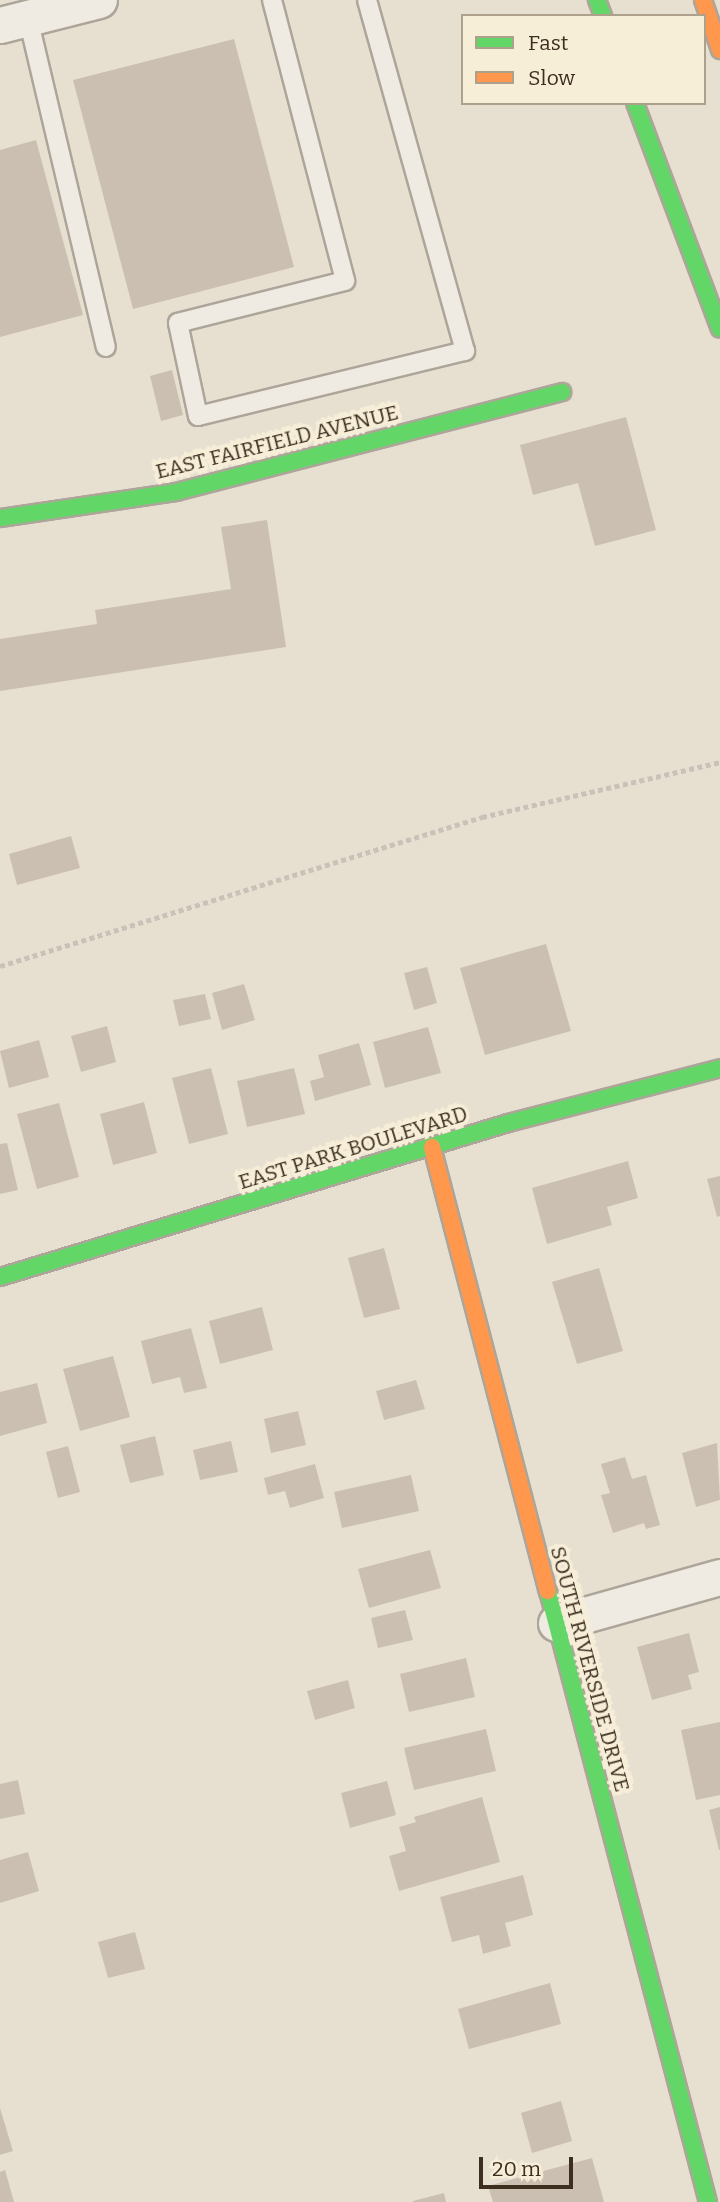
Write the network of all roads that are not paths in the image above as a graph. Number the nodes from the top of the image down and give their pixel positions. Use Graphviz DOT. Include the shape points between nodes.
graph roads {
  1 [pos="96,0"];
  2 [pos="272,0"];
  3 [pos="367,0"];
  4 [pos="703,0"];
  5 [pos="14,21"];
  6 [pos="720,50"];
  7 [pos="636,105"];
  8 [pos="720,329"];
  9 [pos="106,347"];
  10 [pos="562,392"];
  11 [pos="0,517"];
  12 [pos="720,1068"];
  13 [pos="432,1147"];
  14 [pos="0,1277"];
  15 [pos="720,1577"];
  16 [pos="556,1623"];
  17 [pos="708,2202"];
  1 -- 5 [label="street"];
  2 -- 3 [label="lane" via="345,281 178,323 198,416 465,351"];
  4 -- 6 [label="main road"];
  5 -- 9 [label="lane"];
  7 -- 8 [label="main road"];
  10 -- 11 [label="main road, EAST FAIRFIELD AVENUE" via="176,492"];
  12 -- 13 [label="main road, EAST PARK BOULEVARD"];
  13 -- 14 [label="main road, EAST PARK BOULEVARD"];
  13 -- 16 [label="main road, SOUTH RIVERSIDE DRIVE"];
  15 -- 16 [label="street"];
  16 -- 17 [label="main road, SOUTH RIVERSIDE DRIVE"];
}
